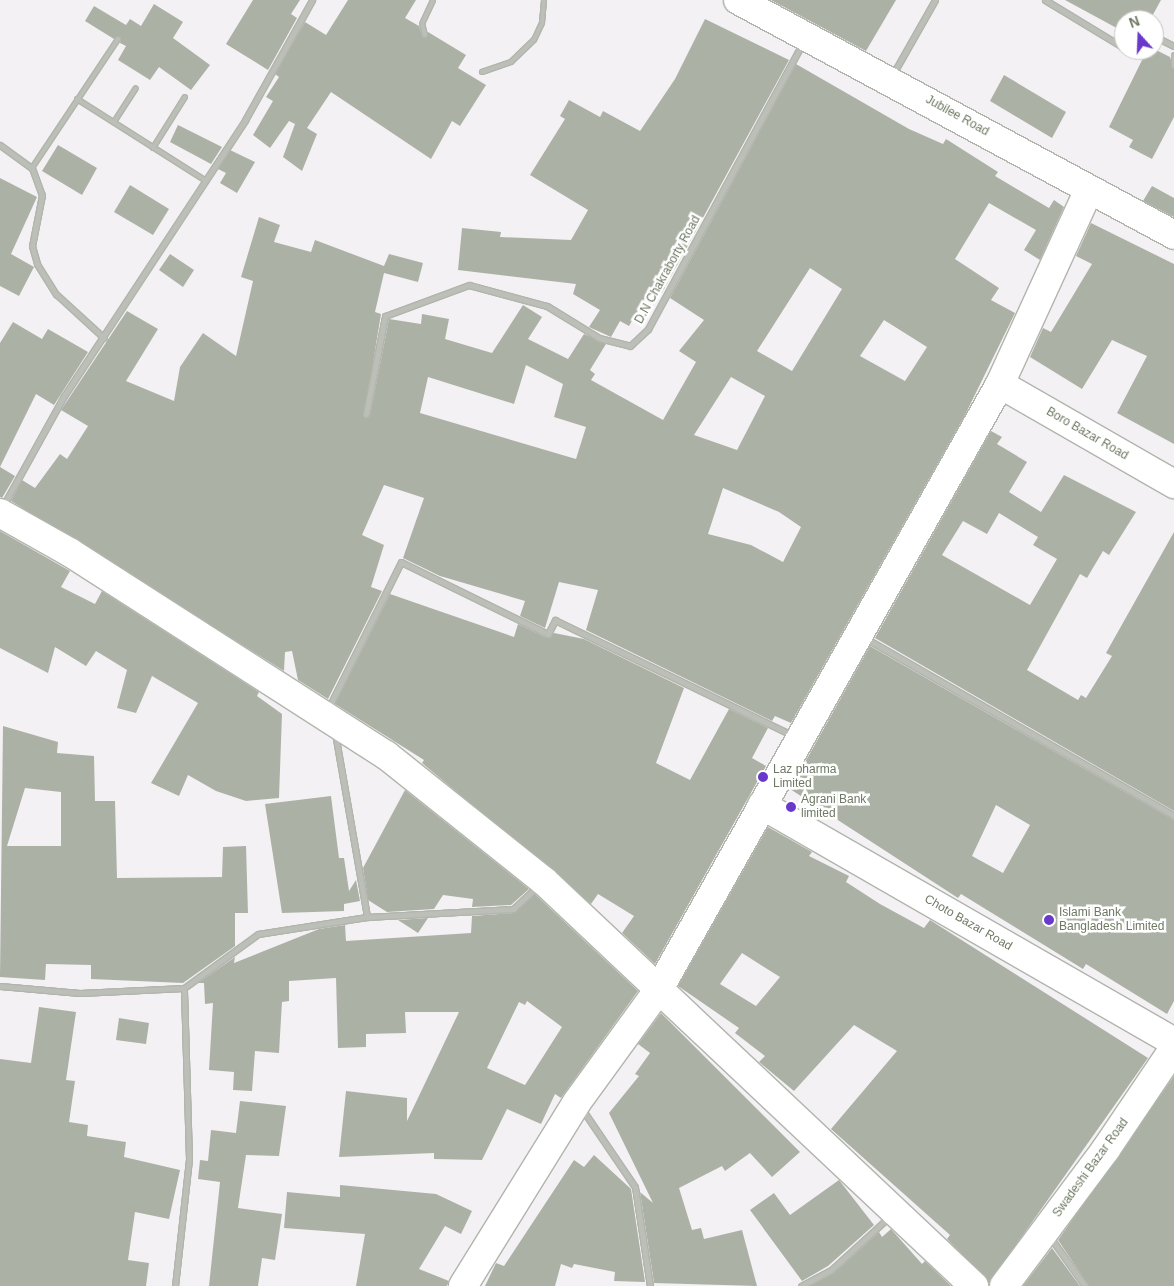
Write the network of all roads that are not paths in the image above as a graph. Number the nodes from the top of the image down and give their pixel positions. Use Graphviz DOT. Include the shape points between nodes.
graph roads {
  1 [pos="312,0"];
  2 [pos="433,0"];
  3 [pos="544,0"];
  4 [pos="738,0"];
  5 [pos="934,0"];
  6 [pos="1045,0"];
  7 [pos="425,35"];
  8 [pos="806,37"];
  9 [pos="118,39"];
  10 [pos="1114,42"];
  11 [pos="1174,55"];
  12 [pos="1174,65"];
  13 [pos="482,72"];
  14 [pos="890,79"];
  15 [pos="136,88"];
  16 [pos="185,97"];
  17 [pos="77,99"];
  18 [pos="114,122"];
  19 [pos="0,145"];
  20 [pos="154,148"];
  21 [pos="32,168"];
  22 [pos="206,181"];
  23 [pos="1088,190"];
  24 [pos="1174,234"];
  25 [pos="104,338"];
  26 [pos="1000,384"];
  27 [pos="366,414"];
  28 [pos="1174,484"];
  29 [pos="0,512"];
  30 [pos="859,634"];
  31 [pos="329,720"];
  32 [pos="800,740"];
  33 [pos="762,805"];
  34 [pos="1174,816"];
  35 [pos="544,881"];
  36 [pos="367,917"];
  37 [pos="0,986"];
  38 [pos="184,988"];
  39 [pos="659,989"];
  40 [pos="1174,1042"];
  41 [pos="1174,1048"];
  42 [pos="577,1102"];
  43 [pos="894,1212"];
  44 [pos="1045,1231"];
  45 [pos="175,1286"];
  46 [pos="463,1286"];
  47 [pos="650,1286"];
  48 [pos="801,1286"];
  49 [pos="974,1286"];
  50 [pos="1004,1286"];
  51 [pos="1085,1286"];
  1 -- 22 [label="street"];
  2 -- 7 [label="lane" via="422,24"];
  3 -- 13 [label="lane" via="542,23 534,40 511,62"];
  4 -- 8 [label="street, Jubilee Road"];
  5 -- 14 [label="street"];
  6 -- 10 [label="street"];
  8 -- 14 [label="street, Jubilee Road"];
  8 -- 27 [label="street, D.N Chakraborty Road" via="648,329 630,346 599,338 547,306 469,285 384,316"];
  9 -- 17 [label="lane"];
  11 -- 12 [label="street"];
  14 -- 23 [label="street, Jubilee Road"];
  15 -- 18 [label="lane"];
  16 -- 20 [label="lane"];
  17 -- 18 [label="lane"];
  17 -- 21 [label="lane"];
  18 -- 20 [label="lane"];
  19 -- 21 [label="street"];
  20 -- 22 [label="lane"];
  21 -- 25 [label="street" via="42,195 32,246 38,264 56,294"];
  22 -- 25 [label="street"];
  23 -- 24 [label="street, Jubilee Road"];
  23 -- 26 [label="street"];
  25 -- 29 [label="street" via="64,396"];
  26 -- 28 [label="street, Boro Bazar Road"];
  26 -- 30 [label="street"];
  29 -- 31 [label="street" via="71,552"];
  30 -- 32 [label="street"];
  30 -- 34 [label="street"];
  31 -- 32 [label="street" via="401,562 548,634 555,620"];
  31 -- 35 [label="street" via="386,755"];
  31 -- 36 [label="street"];
  32 -- 33 [label="street"];
  33 -- 39 [label="street"];
  33 -- 40 [label="street, Choto Bazar Road"];
  35 -- 36 [label="street" via="512,908"];
  35 -- 39 [label="street"];
  36 -- 38 [label="street" via="258,934"];
  37 -- 38 [label="street" via="80,993"];
  38 -- 45 [label="street" via="189,1159"];
  39 -- 42 [label="street"];
  39 -- 43 [label="street"];
  41 -- 44 [label="street, Swadeshi Bazar Road"];
  42 -- 46 [label="street"];
  42 -- 47 [label="street" via="635,1187"];
  43 -- 48 [label="street" via="831,1270"];
  43 -- 49 [label="street"];
  44 -- 50 [label="street, Swadeshi Bazar Road"];
  44 -- 51 [label="street"];
}
